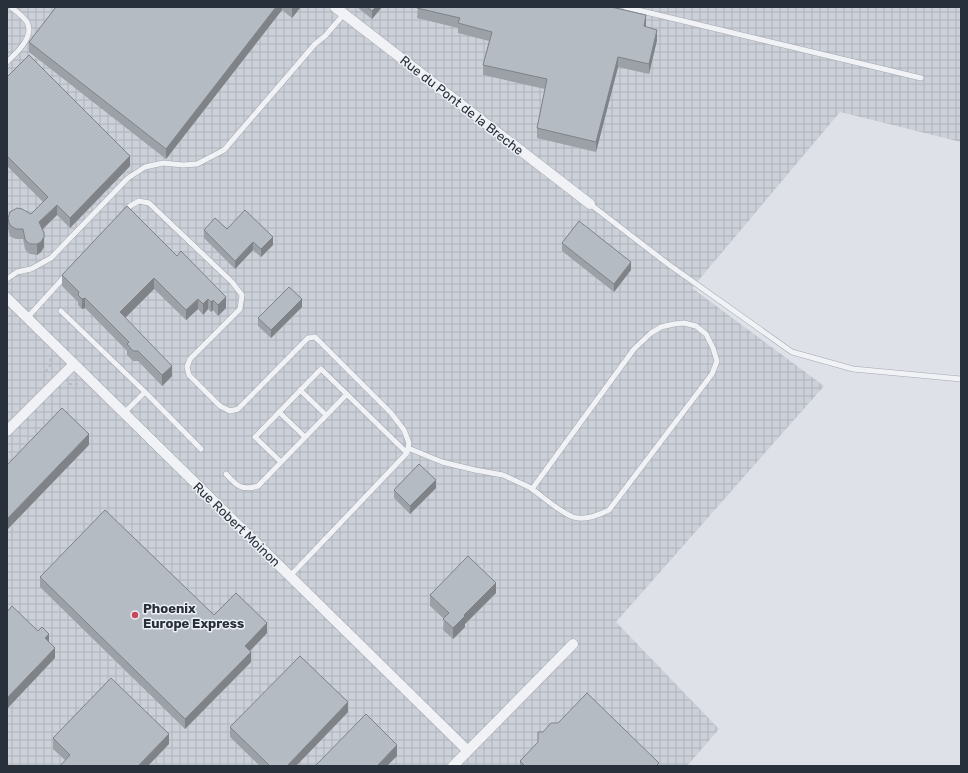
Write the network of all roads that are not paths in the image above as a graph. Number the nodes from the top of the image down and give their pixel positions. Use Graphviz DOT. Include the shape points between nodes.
graph roads {
  1 [pos="11,7"];
  2 [pos="335,7"];
  3 [pos="625,7"];
  4 [pos="344,14"];
  5 [pos="7,62"];
  6 [pos="921,78"];
  7 [pos="590,204"];
  8 [pos="120,218"];
  9 [pos="73,268"];
  10 [pos="7,278"];
  11 [pos="7,298"];
  12 [pos="61,311"];
  13 [pos="27,318"];
  14 [pos="74,364"];
  15 [pos="961,379"];
  16 [pos="300,390"];
  17 [pos="144,392"];
  18 [pos="346,394"];
  19 [pos="279,412"];
  20 [pos="124,413"];
  21 [pos="326,415"];
  22 [pos="7,431"];
  23 [pos="305,437"];
  24 [pos="201,449"];
  25 [pos="407,451"];
  26 [pos="281,462"];
  27 [pos="226,474"];
  28 [pos="532,489"];
  29 [pos="290,576"];
  30 [pos="573,644"];
  31 [pos="468,751"];
  32 [pos="453,766"];
  1 -- 5 [label="lane" via="27,21 29,28 27,38"];
  2 -- 4 [label="street, Rue du Pont de la Breche"];
  3 -- 6 [label="lane"];
  4 -- 7 [label="street, Rue du Pont de la Breche"];
  4 -- 10 [label="lane" via="224,150 197,164 163,163 145,167 128,178 51,258"];
  7 -- 15 [label="lane" via="668,264 792,352 853,369"];
  8 -- 25 [label="lane" via="130,206 139,201 149,203 232,282 242,295 240,309 190,359 186,367 189,375 220,406 230,411 238,409 308,338 315,337 404,430 409,443"];
  9 -- 13 [label="lane"];
  11 -- 13 [label="street, Rue Robert Moinon"];
  12 -- 17 [label="lane"];
  13 -- 14 [label="street, Rue Robert Moinon"];
  14 -- 20 [label="street, Rue Robert Moinon"];
  14 -- 22 [label="street"];
  16 -- 18 [label="lane" via="321,369"];
  16 -- 19 [label="lane"];
  16 -- 21 [label="lane"];
  17 -- 20 [label="lane"];
  17 -- 24 [label="lane"];
  18 -- 21 [label="lane"];
  18 -- 25 [label="lane"];
  19 -- 23 [label="lane"];
  19 -- 26 [label="lane" via="255,437"];
  20 -- 29 [label="street, Rue Robert Moinon"];
  21 -- 23 [label="lane"];
  23 -- 26 [label="lane"];
  25 -- 28 [label="lane" via="442,462 503,475"];
  25 -- 29 [label="lane"];
  26 -- 27 [label="lane" via="258,486 249,488 237,485"];
  28 -- 28 [label="lane" via="574,517 586,518 609,510 712,374 717,361 706,334 696,326 684,323 661,327 651,333 634,349"];
  29 -- 31 [label="street, Rue Robert Moinon"];
  30 -- 31 [label="street"];
  31 -- 32 [label="street"];
}
